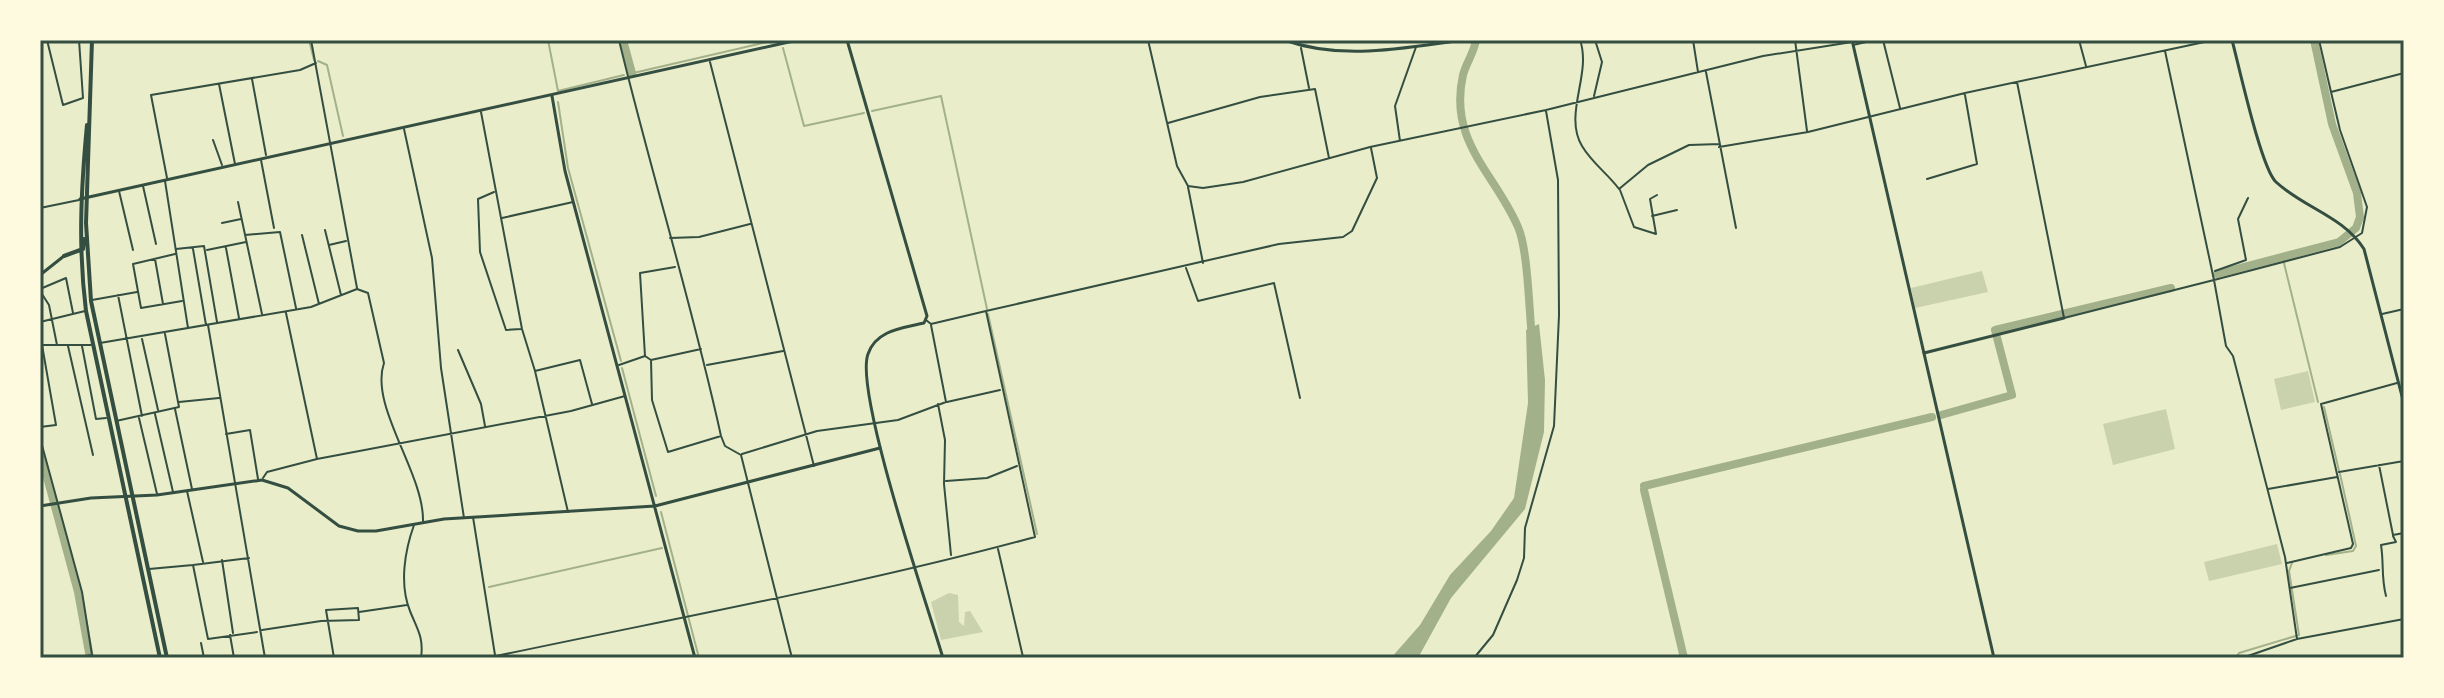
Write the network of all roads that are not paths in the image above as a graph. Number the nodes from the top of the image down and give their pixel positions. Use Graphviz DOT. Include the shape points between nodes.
graph roads {
  1 [pos="47,40"];
  2 [pos="79,40"];
  3 [pos="92,40"];
  4 [pos="311,40"];
  5 [pos="619,40"];
  6 [pos="798,40"];
  7 [pos="847,40"];
  8 [pos="1148,40"];
  9 [pos="1284,40"];
  10 [pos="1464,40"];
  11 [pos="1580,40"];
  12 [pos="1595,40"];
  13 [pos="1693,40"];
  14 [pos="1795,40"];
  15 [pos="1875,40"];
  16 [pos="1883,40"];
  17 [pos="2079,40"];
  18 [pos="2214,40"];
  19 [pos="2232,40"];
  20 [pos="2319,40"];
  21 [pos="1852,42"];
  22 [pos="1301,46"];
  23 [pos="1419,46"];
  24 [pos="1796,51"];
  25 [pos="2165,51"];
  26 [pos="709,60"];
  27 [pos="316,63"];
  28 [pos="2087,68"];
  29 [pos="1706,71"];
  30 [pos="1698,73"];
  31 [pos="2404,73"];
  32 [pos="252,78"];
  33 [pos="628,79"];
  34 [pos="219,82"];
  35 [pos="2017,82"];
  36 [pos="1310,90"];
  37 [pos="2331,92"];
  38 [pos="1965,93"];
  39 [pos="552,96"];
  40 [pos="1594,97"];
  41 [pos="1578,102"];
  42 [pos="1901,109"];
  43 [pos="1546,110"];
  44 [pos="480,111"];
  45 [pos="1869,116"];
  46 [pos="89,119"];
  47 [pos="1166,123"];
  48 [pos="404,128"];
  49 [pos="1808,132"];
  50 [pos="213,140"];
  51 [pos="1400,141"];
  52 [pos="330,144"];
  53 [pos="1720,146"];
  54 [pos="1370,147"];
  55 [pos="264,158"];
  56 [pos="1329,159"];
  57 [pos="235,164"];
  58 [pos="223,167"];
  59 [pos="166,179"];
  60 [pos="1927,179"];
  61 [pos="143,184"];
  62 [pos="1188,186"];
  63 [pos="1619,189"];
  64 [pos="119,190"];
  65 [pos="495,192"];
  66 [pos="1657,195"];
  67 [pos="87,198"];
  68 [pos="2248,198"];
  69 [pos="80,199"];
  70 [pos="238,202"];
  71 [pos="574,202"];
  72 [pos="40,208"];
  73 [pos="1677,210"];
  74 [pos="86,213"];
  75 [pos="1651,216"];
  76 [pos="502,218"];
  77 [pos="242,219"];
  78 [pos="222,223"];
  79 [pos="751,224"];
  80 [pos="274,228"];
  81 [pos="1736,228"];
  82 [pos="325,230"];
  83 [pos="245,235"];
  84 [pos="302,235"];
  85 [pos="2356,237"];
  86 [pos="669,238"];
  87 [pos="347,241"];
  88 [pos="246,242"];
  89 [pos="156,244"];
  90 [pos="328,245"];
  91 [pos="78,248"];
  92 [pos="193,248"];
  93 [pos="226,248"];
  94 [pos="175,249"];
  95 [pos="133,250"];
  96 [pos="206,250"];
  97 [pos="176,254"];
  98 [pos="64,256"];
  99 [pos="155,258"];
  100 [pos="1203,263"];
  101 [pos="87,264"];
  102 [pos="80,265"];
  103 [pos="676,267"];
  104 [pos="1186,267"];
  105 [pos="2213,271"];
  106 [pos="40,275"];
  107 [pos="2214,280"];
  108 [pos="357,289"];
  109 [pos="40,290"];
  110 [pos="138,292"];
  111 [pos="118,295"];
  112 [pos="341,296"];
  113 [pos="183,300"];
  114 [pos="91,301"];
  115 [pos="163,304"];
  116 [pos="319,304"];
  117 [pos="297,309"];
  118 [pos="2404,309"];
  119 [pos="86,311"];
  120 [pos="986,311"];
  121 [pos="286,312"];
  122 [pos="73,313"];
  123 [pos="2381,314"];
  124 [pos="262,315"];
  125 [pos="2064,317"];
  126 [pos="53,318"];
  127 [pos="239,319"];
  128 [pos="40,322"];
  129 [pos="928,322"];
  130 [pos="217,323"];
  131 [pos="207,325"];
  132 [pos="188,328"];
  133 [pos="522,329"];
  134 [pos="165,333"];
  135 [pos="141,336"];
  136 [pos="126,338"];
  137 [pos="98,344"];
  138 [pos="41,345"];
  139 [pos="57,345"];
  140 [pos="91,345"];
  141 [pos="68,346"];
  142 [pos="82,346"];
  143 [pos="702,348"];
  144 [pos="458,350"];
  145 [pos="784,351"];
  146 [pos="1924,353"];
  147 [pos="645,356"];
  148 [pos="651,360"];
  149 [pos="706,365"];
  150 [pos="618,366"];
  151 [pos="535,371"];
  152 [pos="2399,383"];
  153 [pos="49,386"];
  154 [pos="40,387"];
  155 [pos="1001,390"];
  156 [pos="626,396"];
  157 [pos="1300,398"];
  158 [pos="220,399"];
  159 [pos="946,402"];
  160 [pos="178,403"];
  161 [pos="938,404"];
  162 [pos="2404,404"];
  163 [pos="592,405"];
  164 [pos="174,408"];
  165 [pos="156,412"];
  166 [pos="140,416"];
  167 [pos="546,416"];
  168 [pos="106,418"];
  169 [pos="115,422"];
  170 [pos="876,423"];
  171 [pos="40,427"];
  172 [pos="486,427"];
  173 [pos="451,433"];
  174 [pos="226,434"];
  175 [pos="806,435"];
  176 [pos="721,436"];
  177 [pos="40,438"];
  178 [pos="398,445"];
  179 [pos="880,448"];
  180 [pos="93,455"];
  181 [pos="741,455"];
  182 [pos="317,459"];
  183 [pos="2404,461"];
  184 [pos="2379,465"];
  185 [pos="814,466"];
  186 [pos="1019,466"];
  187 [pos="2338,475"];
  188 [pos="260,480"];
  189 [pos="944,481"];
  190 [pos="235,483"];
  191 [pos="748,483"];
  192 [pos="2267,489"];
  193 [pos="189,490"];
  194 [pos="173,492"];
  195 [pos="157,495"];
  196 [pos="124,497"];
  197 [pos="132,497"];
  198 [pos="56,503"];
  199 [pos="40,506"];
  200 [pos="655,506"];
  201 [pos="568,512"];
  202 [pos="473,517"];
  203 [pos="464,518"];
  204 [pos="423,522"];
  205 [pos="414,524"];
  206 [pos="2404,533"];
  207 [pos="2393,535"];
  208 [pos="997,548"];
  209 [pos="951,556"];
  210 [pos="250,558"];
  211 [pos="222,560"];
  212 [pos="203,563"];
  213 [pos="2285,564"];
  214 [pos="193,565"];
  215 [pos="148,569"];
  216 [pos="916,569"];
  217 [pos="2379,570"];
  218 [pos="2290,588"];
  219 [pos="2386,596"];
  220 [pos="777,600"];
  221 [pos="408,605"];
  222 [pos="359,612"];
  223 [pos="685,617"];
  224 [pos="2404,619"];
  225 [pos="329,621"];
  226 [pos="260,631"];
  227 [pos="231,634"];
  228 [pos="2297,636"];
  229 [pos="201,643"];
  230 [pos="92,656"];
  231 [pos="496,656"];
  232 [pos="504,656"];
  233 [pos="1023,657"];
  234 [pos="72,658"];
  235 [pos="160,658"];
  236 [pos="167,658"];
  237 [pos="204,658"];
  238 [pos="234,658"];
  239 [pos="265,658"];
  240 [pos="334,658"];
  241 [pos="421,658"];
  242 [pos="487,658"];
  243 [pos="695,658"];
  244 [pos="792,658"];
  245 [pos="943,658"];
  246 [pos="1474,658"];
  247 [pos="1994,658"];
  248 [pos="2242,658"];
  1 -- 2 [label="street" via="63,105 83,98"];
  3 -- 46 [label="highway"];
  4 -- 27 [label="street"];
  5 -- 33 [label="street"];
  6 -- 26 [label="main road"];
  7 -- 129 [label="main road"];
  8 -- 47 [label="street"];
  9 -- 22 [label="main road"];
  10 -- 23 [label="main road"];
  11 -- 41 [label="street" via="1584,62"];
  12 -- 40 [label="street" via="1602,62"];
  13 -- 30 [label="street"];
  14 -- 24 [label="street"];
  15 -- 21 [label="street"];
  16 -- 42 [label="street"];
  17 -- 28 [label="street"];
  18 -- 25 [label="street"];
  19 -- 85 [label="main road" via="2271,175"];
  20 -- 37 [label="street"];
  21 -- 24 [label="street"];
  21 -- 45 [label="main road"];
  22 -- 23 [label="main road" via="1349,53"];
  22 -- 36 [label="street"];
  23 -- 51 [label="street" via="1395,106"];
  24 -- 29 [label="street"];
  24 -- 49 [label="street"];
  25 -- 28 [label="street"];
  25 -- 105 [label="street"];
  26 -- 33 [label="main road"];
  26 -- 79 [label="street"];
  27 -- 32 [label="street"];
  27 -- 52 [label="street"];
  28 -- 35 [label="street"];
  29 -- 30 [label="street"];
  29 -- 53 [label="street"];
  30 -- 40 [label="street"];
  31 -- 37 [label="street"];
  32 -- 34 [label="street"];
  32 -- 55 [label="street"];
  33 -- 39 [label="main road"];
  33 -- 86 [label="street"];
  34 -- 57 [label="street"];
  34 -- 59 [label="street" via="151,95"];
  35 -- 38 [label="street"];
  35 -- 125 [label="street"];
  36 -- 47 [label="street" via="1260,97"];
  36 -- 56 [label="street" via="1315,89"];
  37 -- 85 [label="street" via="2367,207 2366,222"];
  38 -- 42 [label="street"];
  38 -- 60 [label="street" via="1977,164"];
  39 -- 44 [label="main road"];
  39 -- 71 [label="main road"];
  40 -- 41 [label="street"];
  41 -- 43 [label="street"];
  41 -- 63 [label="street" via="1575,123 1581,146"];
  42 -- 45 [label="street"];
  43 -- 51 [label="street"];
  43 -- 246 [label="street" via="1558,180 1554,426 1525,528 1517,580 1493,635"];
  44 -- 48 [label="main road"];
  44 -- 65 [label="street"];
  45 -- 49 [label="street"];
  45 -- 146 [label="main road"];
  46 -- 67 [label="highway"];
  46 -- 69 [label="highway"];
  47 -- 62 [label="street"];
  48 -- 52 [label="main road"];
  48 -- 173 [label="street" via="432,258"];
  49 -- 53 [label="street"];
  50 -- 58 [label="street"];
  51 -- 54 [label="street"];
  52 -- 55 [label="main road"];
  52 -- 87 [label="street"];
  53 -- 63 [label="street" via="1689,145 1648,165"];
  53 -- 81 [label="street"];
  54 -- 56 [label="street"];
  54 -- 100 [label="street" via="1377,178 1352,231"];
  55 -- 57 [label="main road"];
  55 -- 80 [label="street"];
  56 -- 62 [label="street" via="1243,182"];
  57 -- 58 [label="main road"];
  58 -- 59 [label="main road"];
  59 -- 61 [label="main road"];
  59 -- 94 [label="street"];
  61 -- 64 [label="main road"];
  61 -- 89 [label="street"];
  62 -- 100 [label="street"];
  63 -- 75 [label="street" via="1634,227 1656,234"];
  64 -- 67 [label="main road"];
  64 -- 95 [label="street"];
  65 -- 76 [label="street"];
  65 -- 133 [label="street" via="478,199 480,252 506,330"];
  66 -- 75 [label="street" via="1650,199"];
  67 -- 69 [label="main road"];
  67 -- 74 [label="highway"];
  68 -- 105 [label="street" via="2238,219 2246,260"];
  69 -- 72 [label="street"];
  69 -- 91 [label="highway"];
  70 -- 77 [label="street"];
  71 -- 76 [label="street"];
  71 -- 150 [label="main road"];
  73 -- 75 [label="street"];
  74 -- 91 [label="highway" via="83,246"];
  74 -- 101 [label="highway"];
  76 -- 133 [label="street"];
  77 -- 78 [label="street"];
  77 -- 83 [label="street"];
  79 -- 86 [label="street" via="699,237"];
  79 -- 145 [label="street"];
  82 -- 90 [label="street"];
  83 -- 88 [label="street"];
  83 -- 117 [label="street" via="280,232"];
  84 -- 116 [label="street"];
  85 -- 107 [label="street" via="2340,247"];
  85 -- 123 [label="main road"];
  86 -- 103 [label="street"];
  87 -- 90 [label="street"];
  87 -- 108 [label="street"];
  88 -- 93 [label="street"];
  88 -- 124 [label="street"];
  90 -- 112 [label="street"];
  91 -- 98 [label="highway"];
  91 -- 101 [label="highway"];
  91 -- 102 [label="highway"];
  92 -- 94 [label="street"];
  92 -- 96 [label="street"];
  92 -- 131 [label="street"];
  93 -- 96 [label="street"];
  93 -- 127 [label="street"];
  94 -- 97 [label="street"];
  96 -- 130 [label="street"];
  97 -- 99 [label="street"];
  97 -- 113 [label="street"];
  98 -- 102 [label="highway"];
  98 -- 106 [label="main road"];
  99 -- 110 [label="street" via="133,264"];
  99 -- 115 [label="street"];
  100 -- 104 [label="street"];
  101 -- 114 [label="highway"];
  102 -- 119 [label="highway"];
  103 -- 143 [label="street"];
  103 -- 147 [label="street" via="640,273"];
  104 -- 120 [label="street"];
  104 -- 157 [label="street" via="1198,301 1274,283"];
  105 -- 107 [label="street"];
  107 -- 125 [label="street"];
  107 -- 192 [label="street" via="2226,346"];
  108 -- 112 [label="street"];
  108 -- 178 [label="street" via="371,298"];
  109 -- 122 [label="street" via="66,278"];
  109 -- 126 [label="street"];
  110 -- 111 [label="street"];
  110 -- 115 [label="street" via="141,308"];
  111 -- 114 [label="street"];
  111 -- 136 [label="street"];
  112 -- 116 [label="street"];
  113 -- 115 [label="street"];
  113 -- 132 [label="street"];
  114 -- 137 [label="highway"];
  116 -- 117 [label="street"];
  117 -- 121 [label="street"];
  118 -- 123 [label="street"];
  119 -- 122 [label="street"];
  119 -- 140 [label="highway"];
  120 -- 129 [label="street"];
  120 -- 155 [label="street"];
  121 -- 124 [label="street"];
  121 -- 182 [label="street"];
  122 -- 126 [label="street"];
  123 -- 152 [label="main road"];
  124 -- 127 [label="street"];
  125 -- 146 [label="main road"];
  126 -- 128 [label="street"];
  126 -- 139 [label="street"];
  127 -- 130 [label="street"];
  129 -- 159 [label="street"];
  129 -- 170 [label="main road" via="889,332 867,355"];
  130 -- 131 [label="street"];
  131 -- 132 [label="street"];
  131 -- 158 [label="street"];
  132 -- 134 [label="street"];
  133 -- 151 [label="street"];
  134 -- 135 [label="street"];
  134 -- 160 [label="street"];
  135 -- 136 [label="street"];
  135 -- 165 [label="street"];
  136 -- 137 [label="street"];
  136 -- 166 [label="street"];
  137 -- 169 [label="highway"];
  138 -- 139 [label="street"];
  138 -- 153 [label="street"];
  139 -- 141 [label="street"];
  140 -- 142 [label="street"];
  140 -- 168 [label="highway"];
  141 -- 142 [label="street"];
  141 -- 180 [label="street"];
  142 -- 168 [label="street" via="96,419"];
  143 -- 148 [label="street"];
  143 -- 149 [label="street"];
  144 -- 172 [label="street"];
  145 -- 149 [label="street"];
  145 -- 175 [label="street"];
  146 -- 247 [label="main road"];
  147 -- 148 [label="street"];
  147 -- 150 [label="street"];
  148 -- 176 [label="street" via="652,400 668,452"];
  149 -- 176 [label="street"];
  150 -- 156 [label="main road"];
  151 -- 163 [label="street" via="580,360"];
  151 -- 167 [label="street"];
  152 -- 162 [label="main road"];
  152 -- 187 [label="street" via="2321,404"];
  153 -- 154 [label="street"];
  153 -- 171 [label="street" via="56,425"];
  155 -- 159 [label="street"];
  155 -- 186 [label="street"];
  156 -- 163 [label="street"];
  156 -- 200 [label="main road"];
  158 -- 160 [label="street"];
  158 -- 174 [label="street"];
  159 -- 161 [label="street"];
  160 -- 164 [label="street"];
  161 -- 170 [label="street"];
  161 -- 189 [label="street" via="945,440"];
  163 -- 167 [label="street"];
  164 -- 165 [label="street"];
  164 -- 193 [label="street"];
  165 -- 166 [label="street"];
  165 -- 194 [label="street"];
  166 -- 169 [label="street"];
  166 -- 195 [label="street"];
  167 -- 172 [label="street"];
  167 -- 201 [label="street"];
  168 -- 196 [label="highway"];
  169 -- 197 [label="highway"];
  170 -- 175 [label="street"];
  170 -- 179 [label="main road"];
  172 -- 173 [label="street"];
  173 -- 178 [label="street"];
  173 -- 203 [label="street"];
  174 -- 188 [label="street" via="250,430"];
  174 -- 190 [label="street"];
  175 -- 181 [label="street"];
  175 -- 185 [label="street"];
  176 -- 181 [label="street" via="725,446"];
  177 -- 198 [label="street"];
  178 -- 182 [label="street"];
  178 -- 204 [label="street" via="419,485"];
  179 -- 185 [label="main road"];
  179 -- 216 [label="main road"];
  181 -- 191 [label="street"];
  182 -- 188 [label="street" via="267,472"];
  183 -- 184 [label="street"];
  184 -- 187 [label="street"];
  184 -- 207 [label="street"];
  185 -- 191 [label="main road"];
  186 -- 189 [label="street" via="987,478"];
  186 -- 208 [label="street" via="1035,537"];
  187 -- 192 [label="street"];
  187 -- 213 [label="street" via="2351,548"];
  188 -- 190 [label="main road"];
  188 -- 205 [label="main road" via="288,488 348,529 376,531"];
  189 -- 209 [label="street"];
  190 -- 193 [label="main road"];
  190 -- 210 [label="street"];
  191 -- 200 [label="main road"];
  191 -- 220 [label="street"];
  192 -- 213 [label="street"];
  193 -- 194 [label="main road"];
  193 -- 212 [label="street"];
  194 -- 195 [label="main road"];
  195 -- 197 [label="main road"];
  196 -- 197 [label="main road"];
  196 -- 198 [label="main road"];
  196 -- 235 [label="highway"];
  197 -- 215 [label="highway"];
  198 -- 199 [label="main road"];
  198 -- 230 [label="street" via="82,592"];
  200 -- 201 [label="main road"];
  200 -- 223 [label="main road"];
  201 -- 202 [label="main road"];
  202 -- 203 [label="main road"];
  202 -- 231 [label="street"];
  203 -- 204 [label="main road"];
  204 -- 205 [label="main road"];
  205 -- 221 [label="street" via="407,543"];
  206 -- 207 [label="street"];
  207 -- 217 [label="street" via="2396,542 2381,545"];
  208 -- 209 [label="street"];
  208 -- 233 [label="street"];
  209 -- 216 [label="street"];
  210 -- 211 [label="street"];
  210 -- 226 [label="street"];
  211 -- 212 [label="street"];
  211 -- 227 [label="street"];
  212 -- 214 [label="street"];
  213 -- 218 [label="street"];
  214 -- 215 [label="street"];
  214 -- 227 [label="street" via="208,639"];
  215 -- 236 [label="highway"];
  216 -- 220 [label="street"];
  216 -- 245 [label="main road"];
  217 -- 218 [label="street"];
  217 -- 219 [label="street"];
  218 -- 228 [label="street"];
  220 -- 223 [label="street"];
  220 -- 244 [label="street"];
  221 -- 222 [label="street"];
  221 -- 241 [label="street" via="422,636"];
  222 -- 225 [label="street" via="359,620"];
  222 -- 225 [label="street" via="326,610"];
  223 -- 232 [label="street"];
  223 -- 243 [label="main road"];
  224 -- 228 [label="street"];
  225 -- 226 [label="street"];
  225 -- 240 [label="street"];
  226 -- 227 [label="street"];
  226 -- 239 [label="street"];
  227 -- 238 [label="street"];
  228 -- 248 [label="street"];
  229 -- 237 [label="street"];
  230 -- 234 [label="street"];
  231 -- 232 [label="street"];
  231 -- 242 [label="street"];
}
